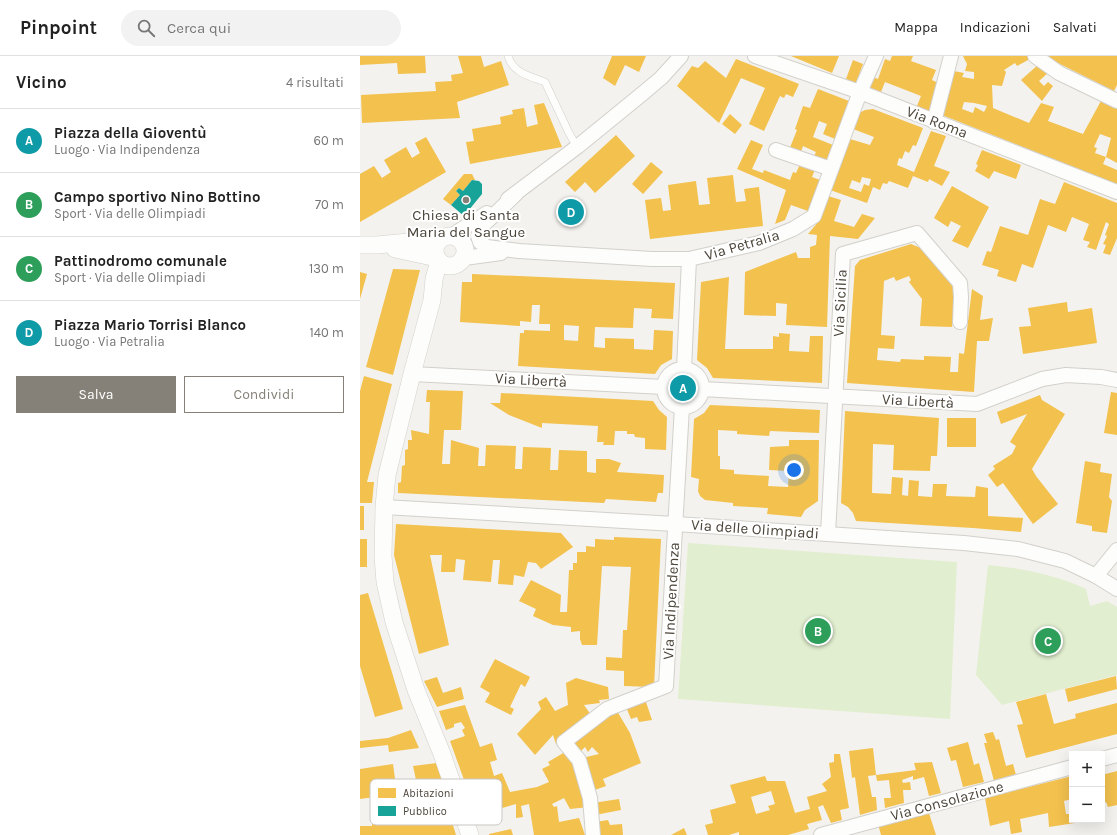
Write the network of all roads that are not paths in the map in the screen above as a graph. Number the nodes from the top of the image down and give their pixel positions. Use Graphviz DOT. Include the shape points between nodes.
graph roads {
  1 [pos="508,56"];
  2 [pos="681,56"];
  3 [pos="755,56"];
  4 [pos="876,56"];
  5 [pos="951,56"];
  6 [pos="1035,56"];
  7 [pos="860,92"];
  8 [pos="1117,101"];
  9 [pos="934,122"];
  10 [pos="578,147"];
  11 [pos="776,150"];
  12 [pos="831,169"];
  13 [pos="1117,192"];
  14 [pos="516,194"];
  15 [pos="446,238"];
  16 [pos="360,245"];
  17 [pos="377,246"];
  18 [pos="518,251"];
  19 [pos="438,259"];
  20 [pos="689,259"];
  21 [pos="462,260"];
  22 [pos="432,300"];
  23 [pos="960,322"];
  24 [pos="684,363"];
  25 [pos="412,374"];
  26 [pos="1117,380"];
  27 [pos="657,387"];
  28 [pos="708,390"];
  29 [pos="835,397"];
  30 [pos="681,414"];
  31 [pos="384,507"];
  32 [pos="675,524"];
  33 [pos="828,534"];
  34 [pos="1117,550"];
  35 [pos="1096,576"];
  36 [pos="1117,589"];
  37 [pos="1117,755"];
  38 [pos="1105,758"];
  39 [pos="1069,768"];
  40 [pos="451,779"];
  41 [pos="467,825"];
  42 [pos="470,835"];
  43 [pos="592,835"];
  44 [pos="821,835"];
  1 -- 10 [label="lane" via="510,63 522,74 545,82"];
  2 -- 10 [label="street" via="661,78"];
  3 -- 7 [label="street, Via Roma"];
  4 -- 7 [label="street, Via Petralia"];
  5 -- 9 [label="street"];
  6 -- 8 [label="street" via="1059,73"];
  7 -- 9 [label="street, Via Roma"];
  7 -- 12 [label="street, Via Petralia"];
  9 -- 13 [label="street, Via Roma"];
  10 -- 14 [label="street"];
  11 -- 12 [label="street"];
  12 -- 20 [label="street, Via Petralia" via="814,216 793,229 759,243"];
  14 -- 15 [label="street"];
  14 -- 18 [label="street" via="480,228 478,236 480,242 487,247"];
  15 -- 17 [label="street"];
  15 -- 19 [label="street" via="437,244 435,250"];
  15 -- 21 [label="street" via="457,237 462,241 466,252"];
  16 -- 17 [label="street"];
  17 -- 19 [label="street"];
  18 -- 20 [label="street, Via Petralia"];
  18 -- 21 [label="street"];
  19 -- 21 [label="street" via="449,266"];
  19 -- 22 [label="street"];
  20 -- 24 [label="street"];
  21 -- 22 [label="street"];
  22 -- 25 [label="street"];
  23 -- 29 [label="street, Via Sicilia" via="960,283 917,233 843,254"];
  24 -- 27 [label="street"];
  24 -- 28 [label="street"];
  25 -- 27 [label="street, Via Libertà"];
  25 -- 31 [label="street" via="387,475"];
  26 -- 29 [label="street, Via Libertà" via="1066,375 1042,379 977,404"];
  27 -- 30 [label="street"];
  28 -- 29 [label="street, Via Libertà"];
  28 -- 30 [label="street"];
  29 -- 33 [label="street, Via Sicilia"];
  30 -- 32 [label="street, Via Indipendenza"];
  31 -- 32 [label="street, Via delle Olimpiadi"];
  31 -- 40 [label="street" via="385,582 394,622 416,690"];
  32 -- 33 [label="street, Via delle Olimpiadi"];
  32 -- 43 [label="street, Via Indipendenza" via="666,686 607,709 564,742 579,760 590,798"];
  33 -- 35 [label="street, Via delle Olimpiadi" via="1018,549 1065,561"];
  34 -- 35 [label="street"];
  35 -- 36 [label="street, Via delle Olimpiadi"];
  37 -- 38 [label="street"];
  39 -- 44 [label="street, Via Consolazione"];
  41 -- 42 [label="street"];
}
